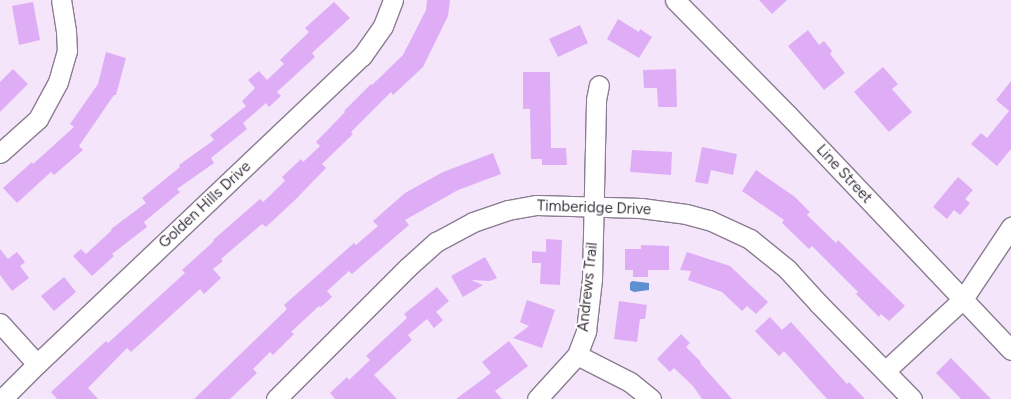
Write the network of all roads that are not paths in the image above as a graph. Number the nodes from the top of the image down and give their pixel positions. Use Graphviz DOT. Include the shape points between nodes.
graph roads {
  1 [pos="61,0"];
  2 [pos="393,0"];
  3 [pos="675,0"];
  4 [pos="599,85"];
  5 [pos="0,153"];
  6 [pos="595,206"];
  7 [pos="1011,227"];
  8 [pos="963,299"];
  9 [pos="0,322"];
  10 [pos="1011,350"];
  11 [pos="577,355"];
  12 [pos="36,364"];
  13 [pos="885,371"];
  14 [pos="2,399"];
  15 [pos="276,399"];
  16 [pos="537,399"];
  17 [pos="651,399"];
  18 [pos="912,399"];
  1 -- 5 [label="street" via="67,51 58,82 38,119"];
  2 -- 12 [label="street, Golden Hills Drive" via="383,26 362,56"];
  3 -- 8 [label="street, Line Street"];
  4 -- 6 [label="street, Andrews Trail" via="596,100"];
  6 -- 11 [label="street, Andrews Trail" via="592,279 586,331"];
  6 -- 13 [label="street, Timberidge Drive" via="641,208 686,214 710,220 750,239 787,269"];
  6 -- 15 [label="street, Timberidge Drive" via="537,205 508,210 473,222 443,238 408,267"];
  7 -- 8 [label="street"];
  8 -- 10 [label="street, Line Street"];
  8 -- 13 [label="street"];
  9 -- 12 [label="street"];
  11 -- 16 [label="street, Andrews Trail"];
  11 -- 17 [label="street" via="630,382"];
  12 -- 14 [label="street, Golden Hills Drive"];
  13 -- 18 [label="street, Timberidge Drive"];
}
